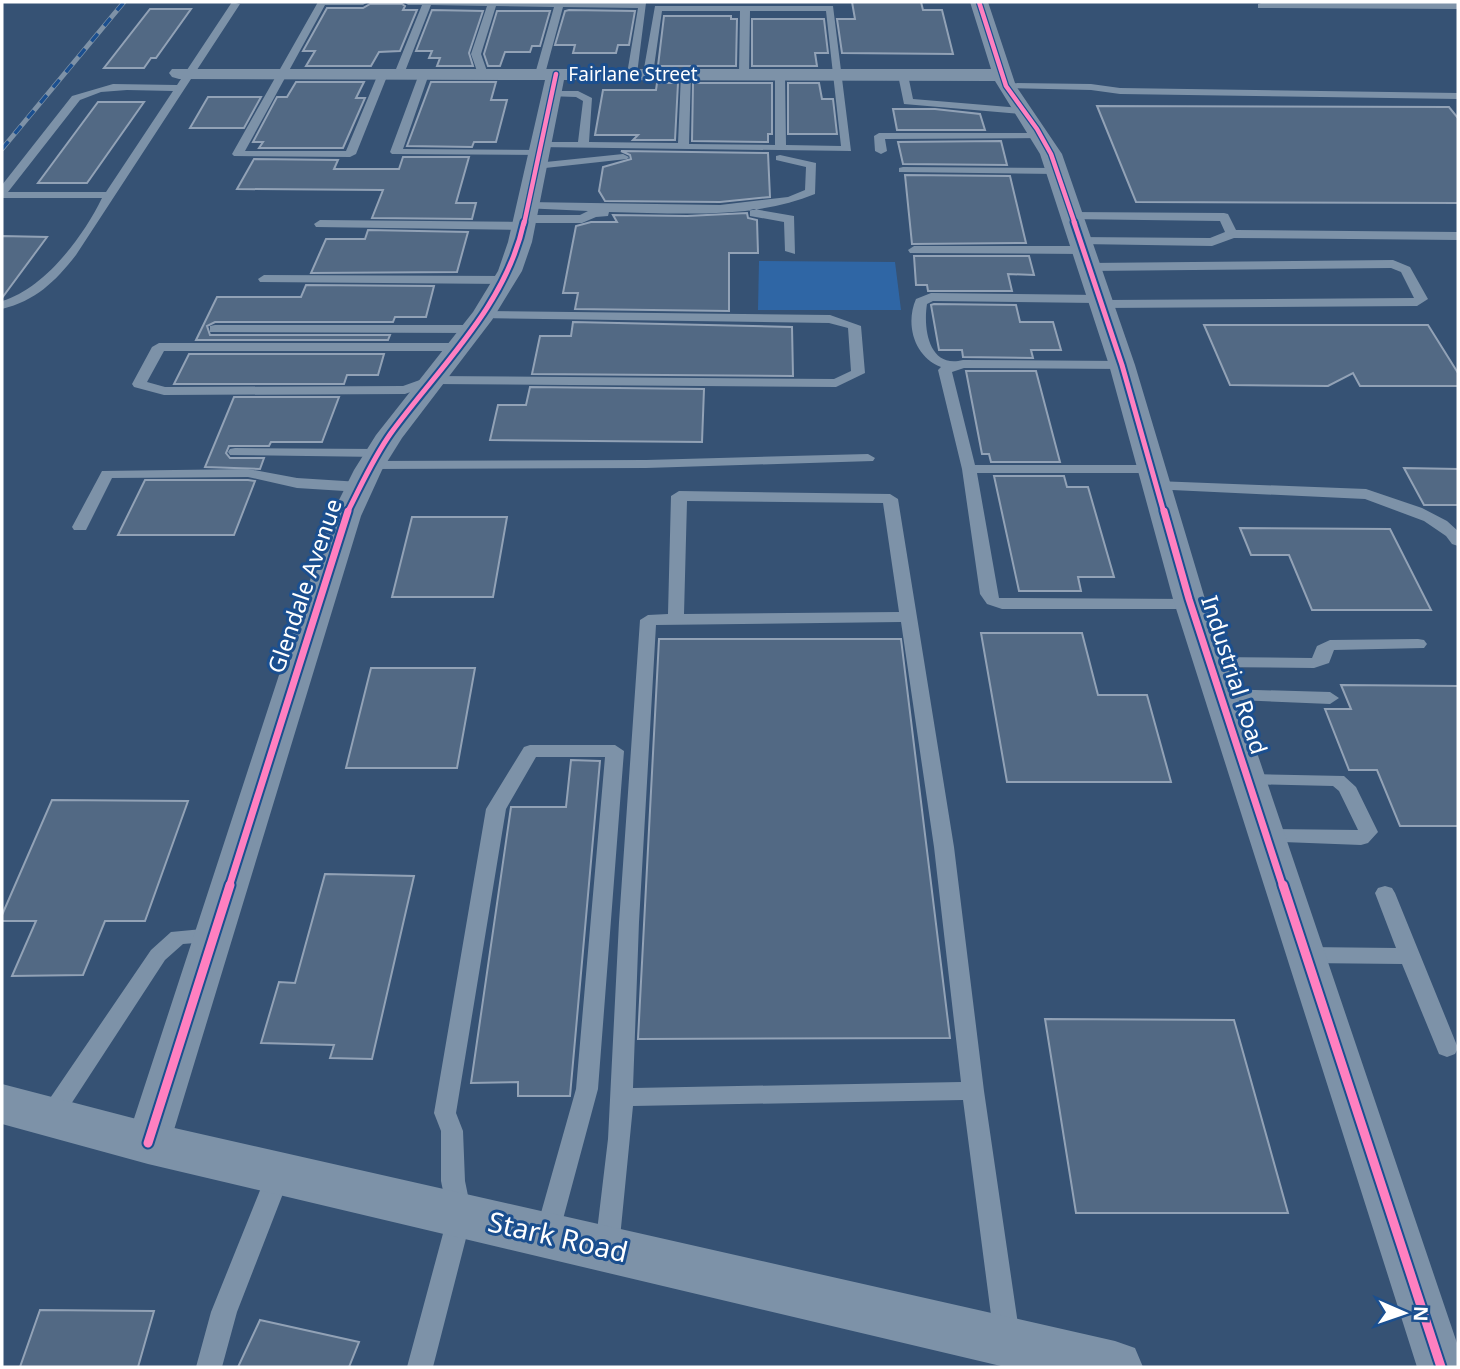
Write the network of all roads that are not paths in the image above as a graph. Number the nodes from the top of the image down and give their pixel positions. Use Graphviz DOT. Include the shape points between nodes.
graph roads {
  1 [pos="363,2"];
  2 [pos="408,2"];
  3 [pos="979,2"];
  4 [pos="235,4"];
  5 [pos="427,4"];
  6 [pos="492,4"];
  7 [pos="559,4"];
  8 [pos="830,5"];
  9 [pos="1261,6"];
  10 [pos="1458,6"];
  11 [pos="745,8"];
  12 [pos="283,74"];
  13 [pos="391,74"];
  14 [pos="424,74"];
  15 [pos="483,74"];
  16 [pos="640,74"];
  17 [pos="686,74"];
  18 [pos="744,74"];
  19 [pos="780,75"];
  20 [pos="838,75"];
  21 [pos="902,75"];
  22 [pos="184,78"];
  23 [pos="1004,80"];
  24 [pos="549,81"];
  25 [pos="1458,96"];
  26 [pos="1022,111"];
  27 [pos="1042,136"];
  28 [pos="583,145"];
  29 [pos="683,147"];
  30 [pos="782,149"];
  31 [pos="881,151"];
  32 [pos="539,154"];
  33 [pos="903,170"];
  34 [pos="1056,171"];
  35 [pos="2,194"];
  36 [pos="109,195"];
  37 [pos="1072,216"];
  38 [pos="525,217"];
  39 [pos="320,224"];
  40 [pos="1232,234"];
  41 [pos="1458,236"];
  42 [pos="914,250"];
  43 [pos="790,251"];
  44 [pos="1084,252"];
  45 [pos="264,279"];
  46 [pos="505,280"];
  47 [pos="1100,302"];
  48 [pos="2,305"];
  49 [pos="215,329"];
  50 [pos="471,331"];
  51 [pos="1122,365"];
  52 [pos="951,366"];
  53 [pos="431,380"];
  54 [pos="236,452"];
  55 [pos="868,458"];
  56 [pos="370,468"];
  57 [pos="969,469"];
  58 [pos="1154,477"];
  59 [pos="80,527"];
  60 [pos="1458,541"];
  61 [pos="1191,604"];
  62 [pos="909,617"];
  63 [pos="676,620"];
  64 [pos="1418,644"];
  65 [pos="1209,662"];
  66 [pos="1221,695"];
  67 [pos="1330,698"];
  68 [pos="1248,780"];
  69 [pos="1267,836"];
  70 [pos="1385,893"];
  71 [pos="213,936"];
  72 [pos="1307,955"];
  73 [pos="1409,956"];
  74 [pos="1447,1048"];
  75 [pos="973,1091"];
  76 [pos="622,1097"];
  77 [pos="2,1104"];
  78 [pos="50,1117"];
  79 [pos="148,1143"];
  80 [pos="279,1173"];
  81 [pos="460,1215"];
  82 [pos="547,1235"];
  83 [pos="607,1248"];
  84 [pos="1007,1342"];
  85 [pos="1089,1364"];
  86 [pos="209,1367"];
  87 [pos="420,1367"];
  88 [pos="1441,1367"];
  1 -- 12 [label="lane" via="322,2"];
  2 -- 5 [label="lane"];
  3 -- 23 [label="street, Industrial Road"];
  4 -- 22 [label="lane"];
  5 -- 6 [label="lane"];
  5 -- 13 [label="lane"];
  6 -- 7 [label="lane"];
  6 -- 15 [label="lane" via="476,54"];
  7 -- 16 [label="lane" via="643,5"];
  7 -- 24 [label="lane"];
  8 -- 11 [label="lane"];
  8 -- 20 [label="lane"];
  9 -- 10 [label="lane"];
  11 -- 16 [label="lane" via="658,8"];
  11 -- 18 [label="lane"];
  12 -- 13 [label="street, Fairlane Street"];
  12 -- 13 [label="lane" via="239,154 350,154"];
  12 -- 22 [label="street, Fairlane Street"];
  13 -- 14 [label="street, Fairlane Street"];
  14 -- 15 [label="street, Fairlane Street"];
  14 -- 32 [label="lane" via="396,152"];
  15 -- 24 [label="street, Fairlane Street"];
  16 -- 17 [label="street, Fairlane Street"];
  16 -- 24 [label="street, Fairlane Street"];
  17 -- 18 [label="street, Fairlane Street"];
  17 -- 29 [label="lane"];
  18 -- 19 [label="street, Fairlane Street"];
  19 -- 20 [label="street, Fairlane Street"];
  19 -- 30 [label="lane"];
  20 -- 21 [label="street, Fairlane Street"];
  20 -- 30 [label="lane" via="847,149"];
  21 -- 23 [label="street, Fairlane Street"];
  21 -- 26 [label="lane" via="908,102"];
  22 -- 35 [label="lane" via="89,91 76,98"];
  22 -- 36 [label="lane"];
  23 -- 25 [label="lane" via="1120,91"];
  23 -- 26 [label="street, Industrial Road"];
  24 -- 28 [label="lane" via="587,100"];
  24 -- 32 [label="street, Glendale Avenue"];
  26 -- 27 [label="street, Industrial Road"];
  27 -- 31 [label="lane" via="879,136"];
  27 -- 34 [label="street, Industrial Road"];
  28 -- 29 [label="lane"];
  28 -- 32 [label="lane"];
  29 -- 30 [label="lane"];
  32 -- 38 [label="street, Glendale Avenue"];
  32 -- 38 [label="lane" via="779,158 812,165 811,192 780,204"];
  33 -- 34 [label="lane"];
  34 -- 37 [label="street, Industrial Road"];
  35 -- 36 [label="lane"];
  36 -- 48 [label="lane" via="49,281"];
  37 -- 40 [label="lane" via="1224,217"];
  37 -- 44 [label="street, Industrial Road"];
  38 -- 39 [label="lane"];
  38 -- 43 [label="lane" via="757,213 790,219"];
  38 -- 46 [label="street, Glendale Avenue"];
  40 -- 41 [label="lane"];
  40 -- 44 [label="lane" via="1212,242"];
  42 -- 44 [label="lane"];
  44 -- 47 [label="street, Industrial Road"];
  44 -- 47 [label="lane" via="1393,264 1406,270 1422,299"];
  45 -- 46 [label="lane"];
  46 -- 50 [label="street, Glendale Avenue"];
  47 -- 51 [label="street, Industrial Road"];
  47 -- 52 [label="lane" via="931,297 921,302 918,312 925,351"];
  49 -- 50 [label="lane"];
  50 -- 53 [label="street, Glendale Avenue"];
  50 -- 53 [label="lane" via="159,347 139,384 164,391 405,390"];
  50 -- 53 [label="lane" via="830,319 854,326 858,373 836,383"];
  51 -- 52 [label="lane"];
  51 -- 58 [label="street, Industrial Road"];
  52 -- 57 [label="lane" via="945,370"];
  53 -- 56 [label="street, Glendale Avenue"];
  54 -- 56 [label="lane"];
  55 -- 56 [label="lane"];
  56 -- 59 [label="lane" via="297,484 248,473 107,474"];
  56 -- 71 [label="street, Glendale Avenue" via="336,544"];
  57 -- 58 [label="lane"];
  57 -- 61 [label="lane" via="988,594 993,601 1016,605"];
  58 -- 60 [label="lane" via="1366,494 1443,525"];
  58 -- 61 [label="street, Industrial Road"];
  61 -- 65 [label="street, Industrial Road"];
  62 -- 63 [label="lane"];
  62 -- 63 [label="lane" via="890,499 680,496"];
  62 -- 75 [label="lane" via="944,847"];
  63 -- 76 [label="lane" via="648,621"];
  64 -- 65 [label="lane" via="1330,645 1323,650 1323,659 1314,663"];
  65 -- 66 [label="street, Industrial Road"];
  66 -- 67 [label="lane"];
  66 -- 68 [label="street, Industrial Road"];
  68 -- 69 [label="street, Industrial Road"];
  68 -- 69 [label="lane" via="1337,780 1347,787 1368,832 1361,838"];
  69 -- 72 [label="street, Industrial Road"];
  70 -- 73 [label="lane"];
  71 -- 78 [label="lane" via="178,937 164,949"];
  71 -- 79 [label="street, Glendale Avenue"];
  72 -- 73 [label="lane"];
  72 -- 88 [label="street, Industrial Road"];
  73 -- 74 [label="lane"];
  75 -- 76 [label="lane"];
  75 -- 84 [label="lane"];
  76 -- 83 [label="lane"];
  77 -- 78 [label="street, Stark Road"];
  78 -- 79 [label="street, Stark Road"];
  79 -- 80 [label="street, Stark Road"];
  80 -- 81 [label="street, Stark Road"];
  80 -- 86 [label="lane" via="224,1312"];
  81 -- 82 [label="street, Stark Road"];
  81 -- 82 [label="lane" via="453,1181 452,1131 445,1112 496,809 530,751 615,751 586,1089"];
  81 -- 87 [label="lane"];
  82 -- 83 [label="street, Stark Road"];
  83 -- 84 [label="street, Stark Road"];
  84 -- 85 [label="street, Stark Road"];
}
